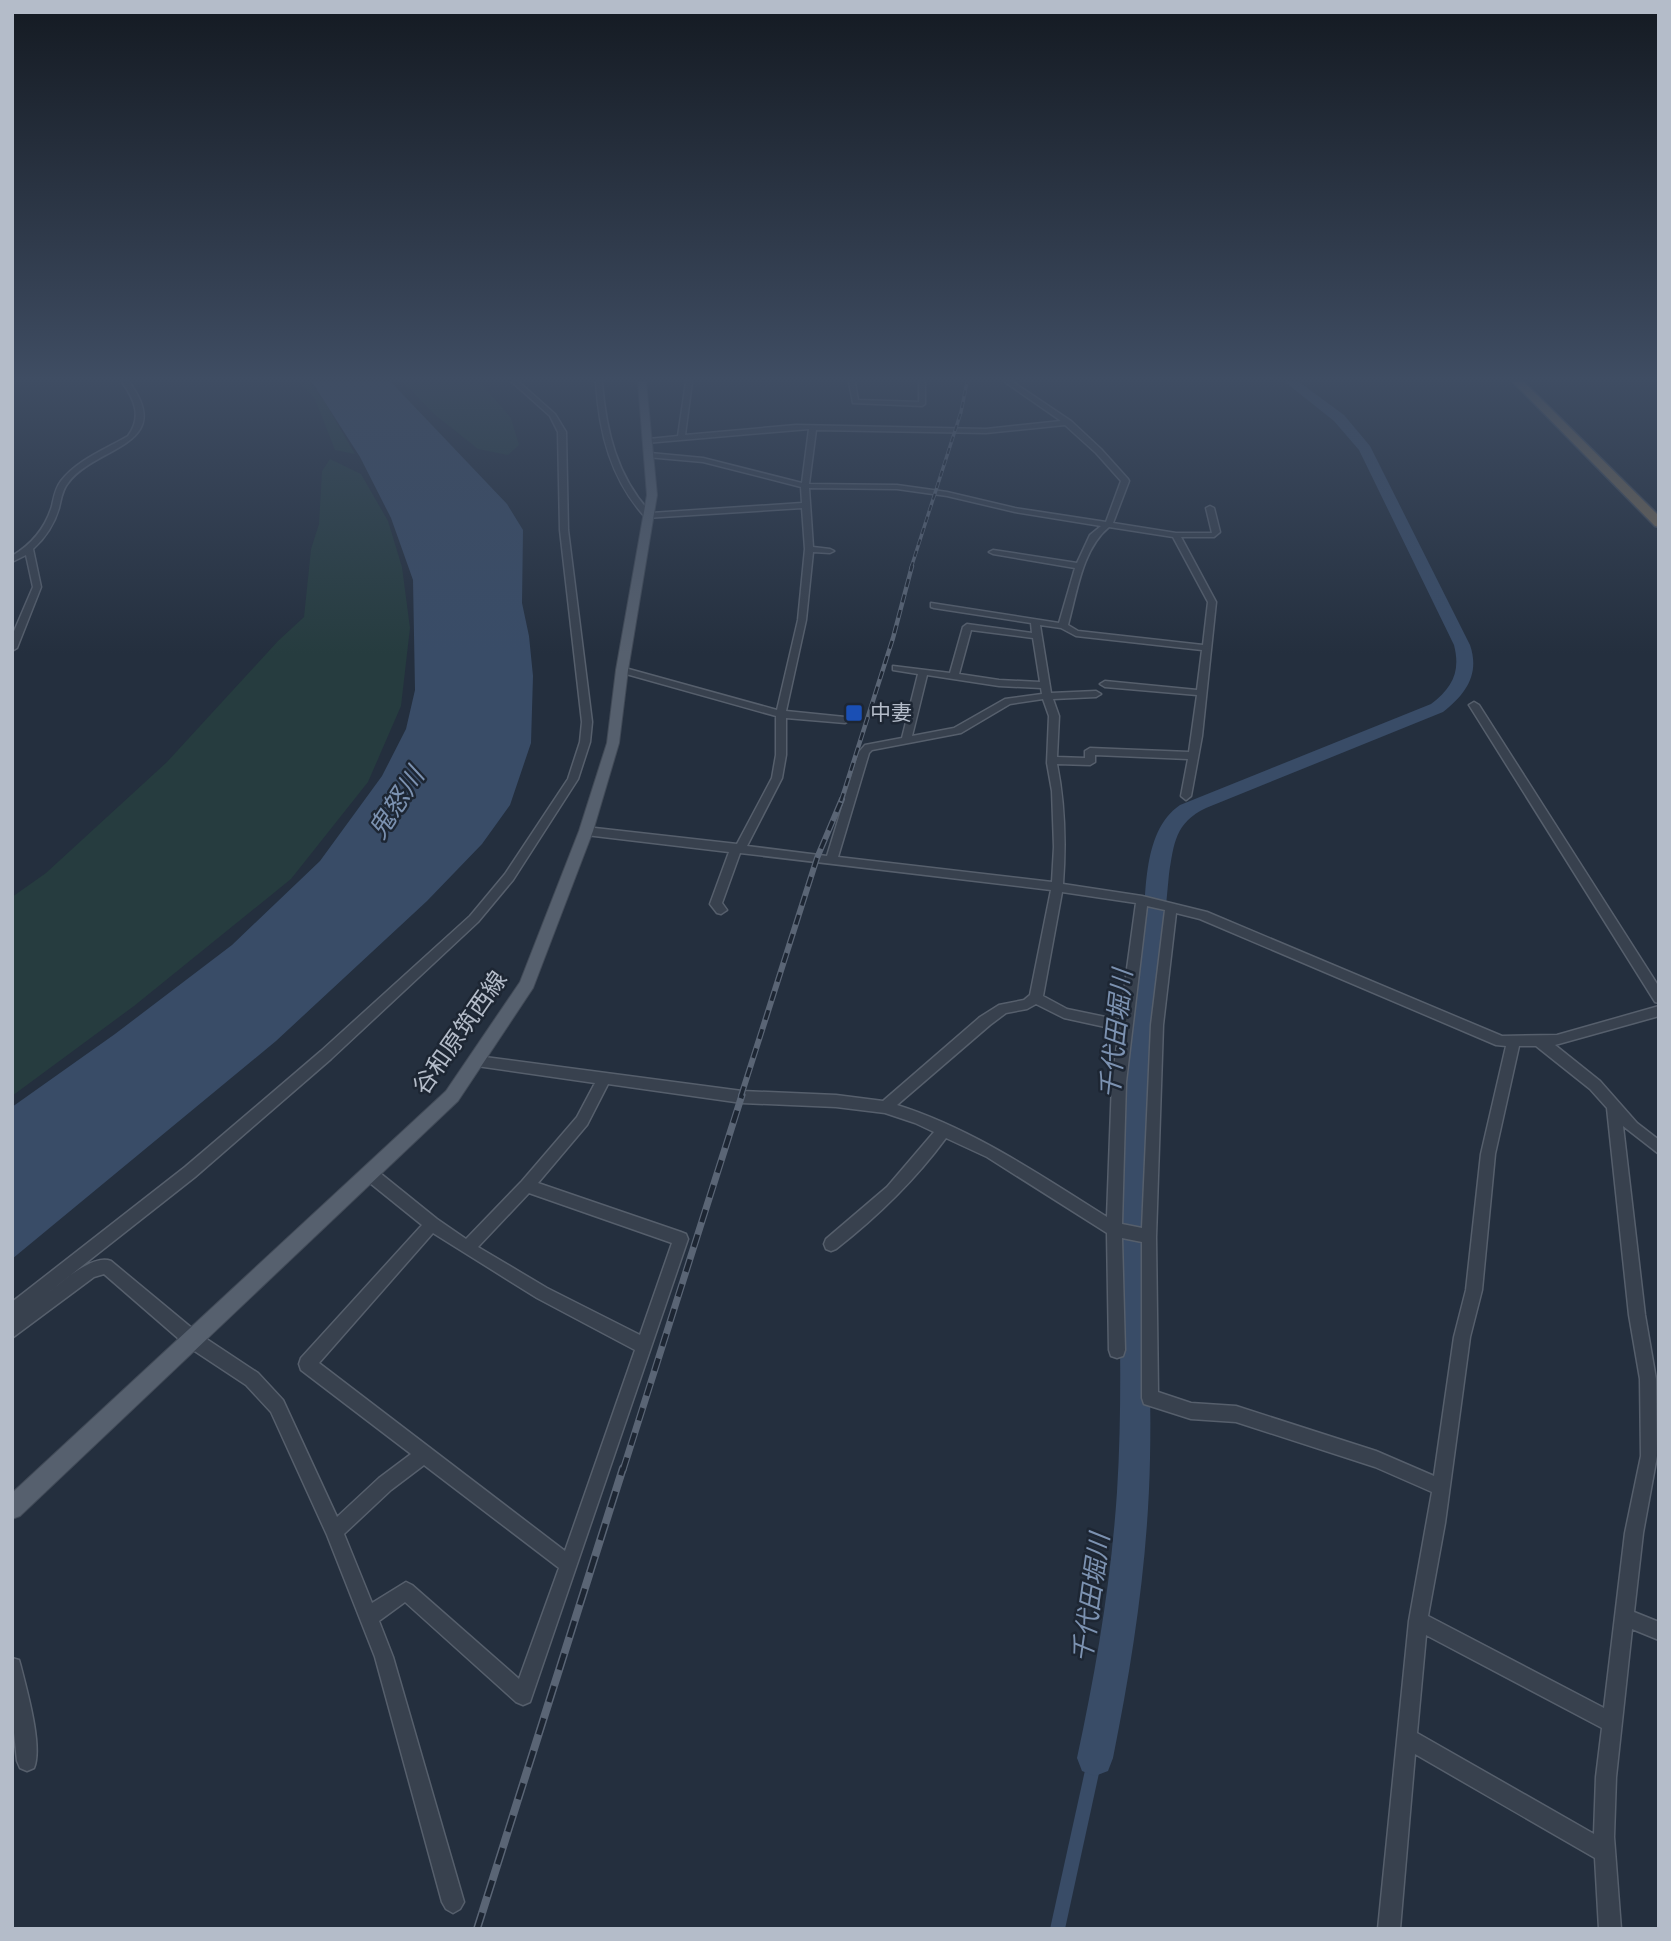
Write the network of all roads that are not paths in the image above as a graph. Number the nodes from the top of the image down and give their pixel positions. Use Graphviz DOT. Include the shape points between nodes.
graph roads {
  1 [pos="74,473"];
  2 [pos="563,473"];
  3 [pos="620,473"];
  4 [pos="651,473"];
  5 [pos="752,473"];
  6 [pos="807,473"];
  7 [pos="1118,473"];
  8 [pos="1609,473"];
  9 [pos="1620,473"];
  10 [pos="805,486"];
  11 [pos="806,505"];
  12 [pos="1210,508"];
  13 [pos="1659,512"];
  14 [pos="649,516"];
  15 [pos="1109,523"];
  16 [pos="1659,523"];
  17 [pos="1176,536"];
  18 [pos="809,549"];
  19 [pos="29,550"];
  20 [pos="830,551"];
  21 [pos="993,552"];
  22 [pos="12,560"];
  23 [pos="1080,566"];
  24 [pos="934,605"];
  25 [pos="1035,622"];
  26 [pos="1063,626"];
  27 [pos="1037,636"];
  28 [pos="12,648"];
  29 [pos="1206,648"];
  30 [pos="896,668"];
  31 [pos="622,670"];
  32 [pos="923,672"];
  33 [pos="954,676"];
  34 [pos="1105,684"];
  35 [pos="1046,691"];
  36 [pos="1202,693"];
  37 [pos="1096,694"];
  38 [pos="1474,705"];
  39 [pos="781,714"];
  40 [pos="845,720"];
  41 [pos="906,740"];
  42 [pos="1194,756"];
  43 [pos="1053,760"];
  44 [pos="1186,796"];
  45 [pos="586,831"];
  46 [pos="739,848"];
  47 [pos="832,859"];
  48 [pos="1057,887"];
  49 [pos="1142,900"];
  50 [pos="1171,906"];
  51 [pos="721,910"];
  52 [pos="1036,998"];
  53 [pos="1659,998"];
  54 [pos="1659,1011"];
  55 [pos="1124,1027"];
  56 [pos="1541,1042"];
  57 [pos="1513,1043"];
  58 [pos="477,1061"];
  59 [pos="604,1079"];
  60 [pos="885,1107"];
  61 [pos="1614,1108"];
  62 [pos="944,1130"];
  63 [pos="1659,1147"];
  64 [pos="370,1174"];
  65 [pos="527,1186"];
  66 [pos="432,1224"];
  67 [pos="1114,1229"];
  68 [pos="1149,1237"];
  69 [pos="831,1244"];
  70 [pos="467,1248"];
  71 [pos="12,1312"];
  72 [pos="12,1330"];
  73 [pos="193,1340"];
  74 [pos="644,1346"];
  75 [pos="1117,1350"];
  76 [pos="423,1455"];
  77 [pos="1440,1487"];
  78 [pos="12,1507"];
  79 [pos="334,1531"];
  80 [pos="569,1565"];
  81 [pos="368,1617"];
  82 [pos="1625,1617"];
  83 [pos="1418,1621"];
  84 [pos="1659,1631"];
  85 [pos="12,1667"];
  86 [pos="1611,1722"];
  87 [pos="1407,1738"];
  88 [pos="27,1761"];
  89 [pos="1605,1852"];
  90 [pos="453,1902"];
  91 [pos="1389,1929"];
  92 [pos="1610,1929"];
  1 -- 19 [label="street" via="62,485 51,522"];
  2 -- 71 [label="street" via="564,530 587,722 585,742 573,779 509,877 474,919 326,1055 190,1172"];
  3 -- 14 [label="street"];
  4 -- 14 [label="main road, 谷和原筑西線"];
  5 -- 10 [label="street"];
  6 -- 10 [label="street"];
  7 -- 15 [label="street" via="1125,481"];
  8 -- 16 [label="highway"];
  9 -- 13 [label="highway"];
  10 -- 11 [label="street"];
  10 -- 15 [label="street" via="897,487"];
  11 -- 14 [label="street"];
  11 -- 18 [label="street"];
  12 -- 17 [label="street" via="1214,535"];
  14 -- 31 [label="main road, 谷和原筑西線"];
  15 -- 17 [label="street"];
  15 -- 23 [label="street" via="1094,535"];
  17 -- 29 [label="street" via="1212,602"];
  18 -- 20 [label="street"];
  18 -- 39 [label="street" via="802,620"];
  19 -- 22 [label="street"];
  19 -- 28 [label="street" via="37,587"];
  21 -- 23 [label="street"];
  23 -- 26 [label="street"];
  24 -- 25 [label="street"];
  25 -- 26 [label="street"];
  25 -- 27 [label="street"];
  26 -- 29 [label="street" via="1076,633"];
  27 -- 33 [label="street" via="967,627"];
  27 -- 35 [label="street"];
  29 -- 36 [label="street"];
  30 -- 32 [label="street"];
  31 -- 39 [label="street"];
  31 -- 45 [label="main road, 谷和原筑西線" via="613,743"];
  32 -- 33 [label="street"];
  32 -- 41 [label="street"];
  33 -- 35 [label="street"];
  34 -- 36 [label="street"];
  35 -- 37 [label="street"];
  35 -- 41 [label="street" via="1008,701 957,730"];
  35 -- 43 [label="street" via="1054,716"];
  36 -- 42 [label="street"];
  38 -- 53 [label="street"];
  39 -- 40 [label="street"];
  39 -- 46 [label="street" via="777,778"];
  41 -- 47 [label="street" via="864,752"];
  42 -- 43 [label="street" via="1090,751 1090,762"];
  42 -- 44 [label="street"];
  43 -- 48 [label="street" via="1060,848"];
  45 -- 46 [label="street"];
  45 -- 58 [label="main road, 谷和原筑西線" via="527,984"];
  46 -- 47 [label="street"];
  46 -- 51 [label="street" via="716,904"];
  47 -- 48 [label="street"];
  48 -- 49 [label="street"];
  48 -- 52 [label="street"];
  49 -- 50 [label="street"];
  49 -- 55 [label="street"];
  50 -- 57 [label="street" via="1203,915 1488,1038"];
  50 -- 68 [label="street" via="1157,1025"];
  52 -- 55 [label="street" via="1064,1013"];
  52 -- 60 [label="street" via="1003,1009 985,1021"];
  54 -- 56 [label="street"];
  55 -- 67 [label="street"];
  56 -- 57 [label="street"];
  56 -- 61 [label="street" via="1595,1085"];
  57 -- 77 [label="street" via="1488,1154 1474,1290 1462,1337"];
  58 -- 59 [label="street"];
  58 -- 64 [label="main road, 谷和原筑西線" via="452,1096"];
  59 -- 60 [label="street" via="742,1097"];
  59 -- 65 [label="street" via="582,1121"];
  60 -- 62 [label="street"];
  61 -- 63 [label="street"];
  61 -- 82 [label="street" via="1648,1379 1649,1456"];
  62 -- 67 [label="street" via="992,1153"];
  62 -- 69 [label="street" via="918,1166"];
  64 -- 66 [label="street"];
  64 -- 73 [label="main road, 谷和原筑西線"];
  65 -- 70 [label="street"];
  65 -- 74 [label="street" via="681,1239"];
  66 -- 70 [label="street"];
  66 -- 76 [label="street" via="307,1364"];
  67 -- 68 [label="street"];
  67 -- 75 [label="street"];
  68 -- 77 [label="street" via="1150,1398 1191,1411 1236,1415 1377,1459"];
  70 -- 74 [label="street"];
  72 -- 73 [label="street" via="90,1271 106,1266"];
  73 -- 78 [label="main road, 谷和原筑西線"];
  73 -- 79 [label="street" via="252,1379 277,1406"];
  74 -- 80 [label="street"];
  76 -- 79 [label="street"];
  76 -- 80 [label="street"];
  77 -- 83 [label="street"];
  79 -- 81 [label="street"];
  80 -- 81 [label="street" via="523,1695 407,1591"];
  81 -- 90 [label="street" via="384,1657"];
  82 -- 84 [label="street"];
  82 -- 86 [label="street"];
  83 -- 86 [label="street"];
  83 -- 87 [label="street"];
  85 -- 88 [label="street"];
  86 -- 89 [label="street"];
  87 -- 89 [label="street"];
  87 -- 91 [label="street"];
  89 -- 92 [label="street"];
}
